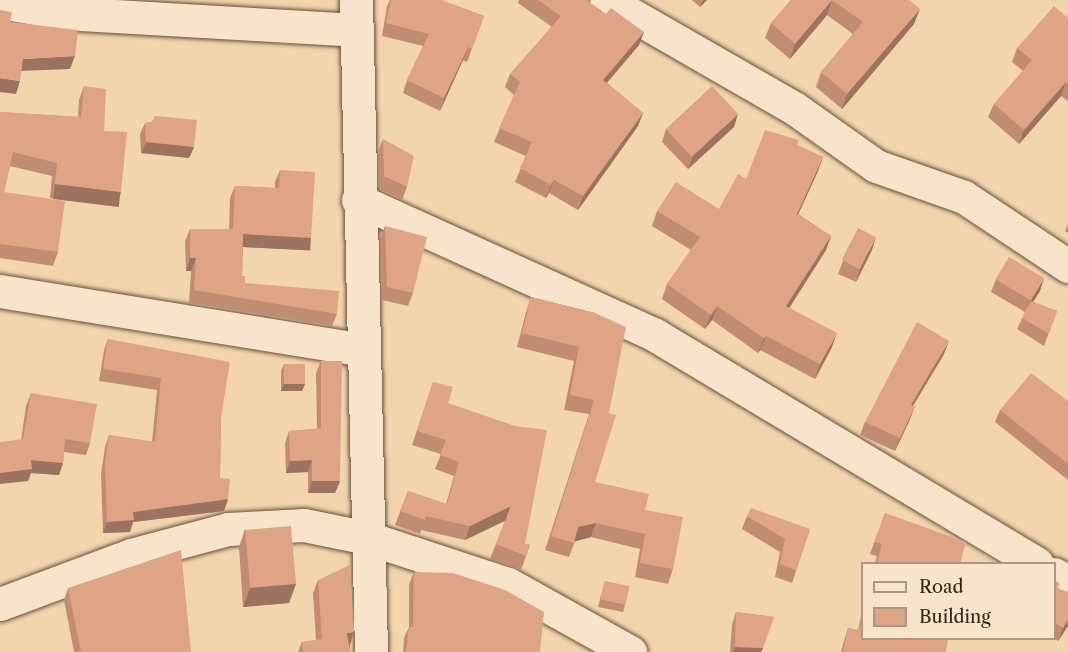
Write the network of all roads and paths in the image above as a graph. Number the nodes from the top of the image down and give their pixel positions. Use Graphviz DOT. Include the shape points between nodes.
graph roads {
  1 [pos="606,0"];
  2 [pos="0,2"];
  3 [pos="356,15"];
  4 [pos="358,200"];
  5 [pos="1068,266"];
  6 [pos="0,291"];
  7 [pos="363,350"];
  8 [pos="368,538"];
  9 [pos="1034,562"];
  10 [pos="0,604"];
  11 [pos="371,652"];
  12 [pos="630,652"];
  1 -- 5 [label="street" via="794,108 876,166 964,197"];
  2 -- 3 [label="street" via="63,13"];
  3 -- 4 [label="street"];
  4 -- 7 [label="street"];
  4 -- 9 [label="street" via="656,335"];
  6 -- 7 [label="street"];
  7 -- 8 [label="street"];
  8 -- 10 [label="street" via="304,525 228,529 131,555"];
  8 -- 11 [label="street"];
  8 -- 12 [label="street" via="508,584"];
}
